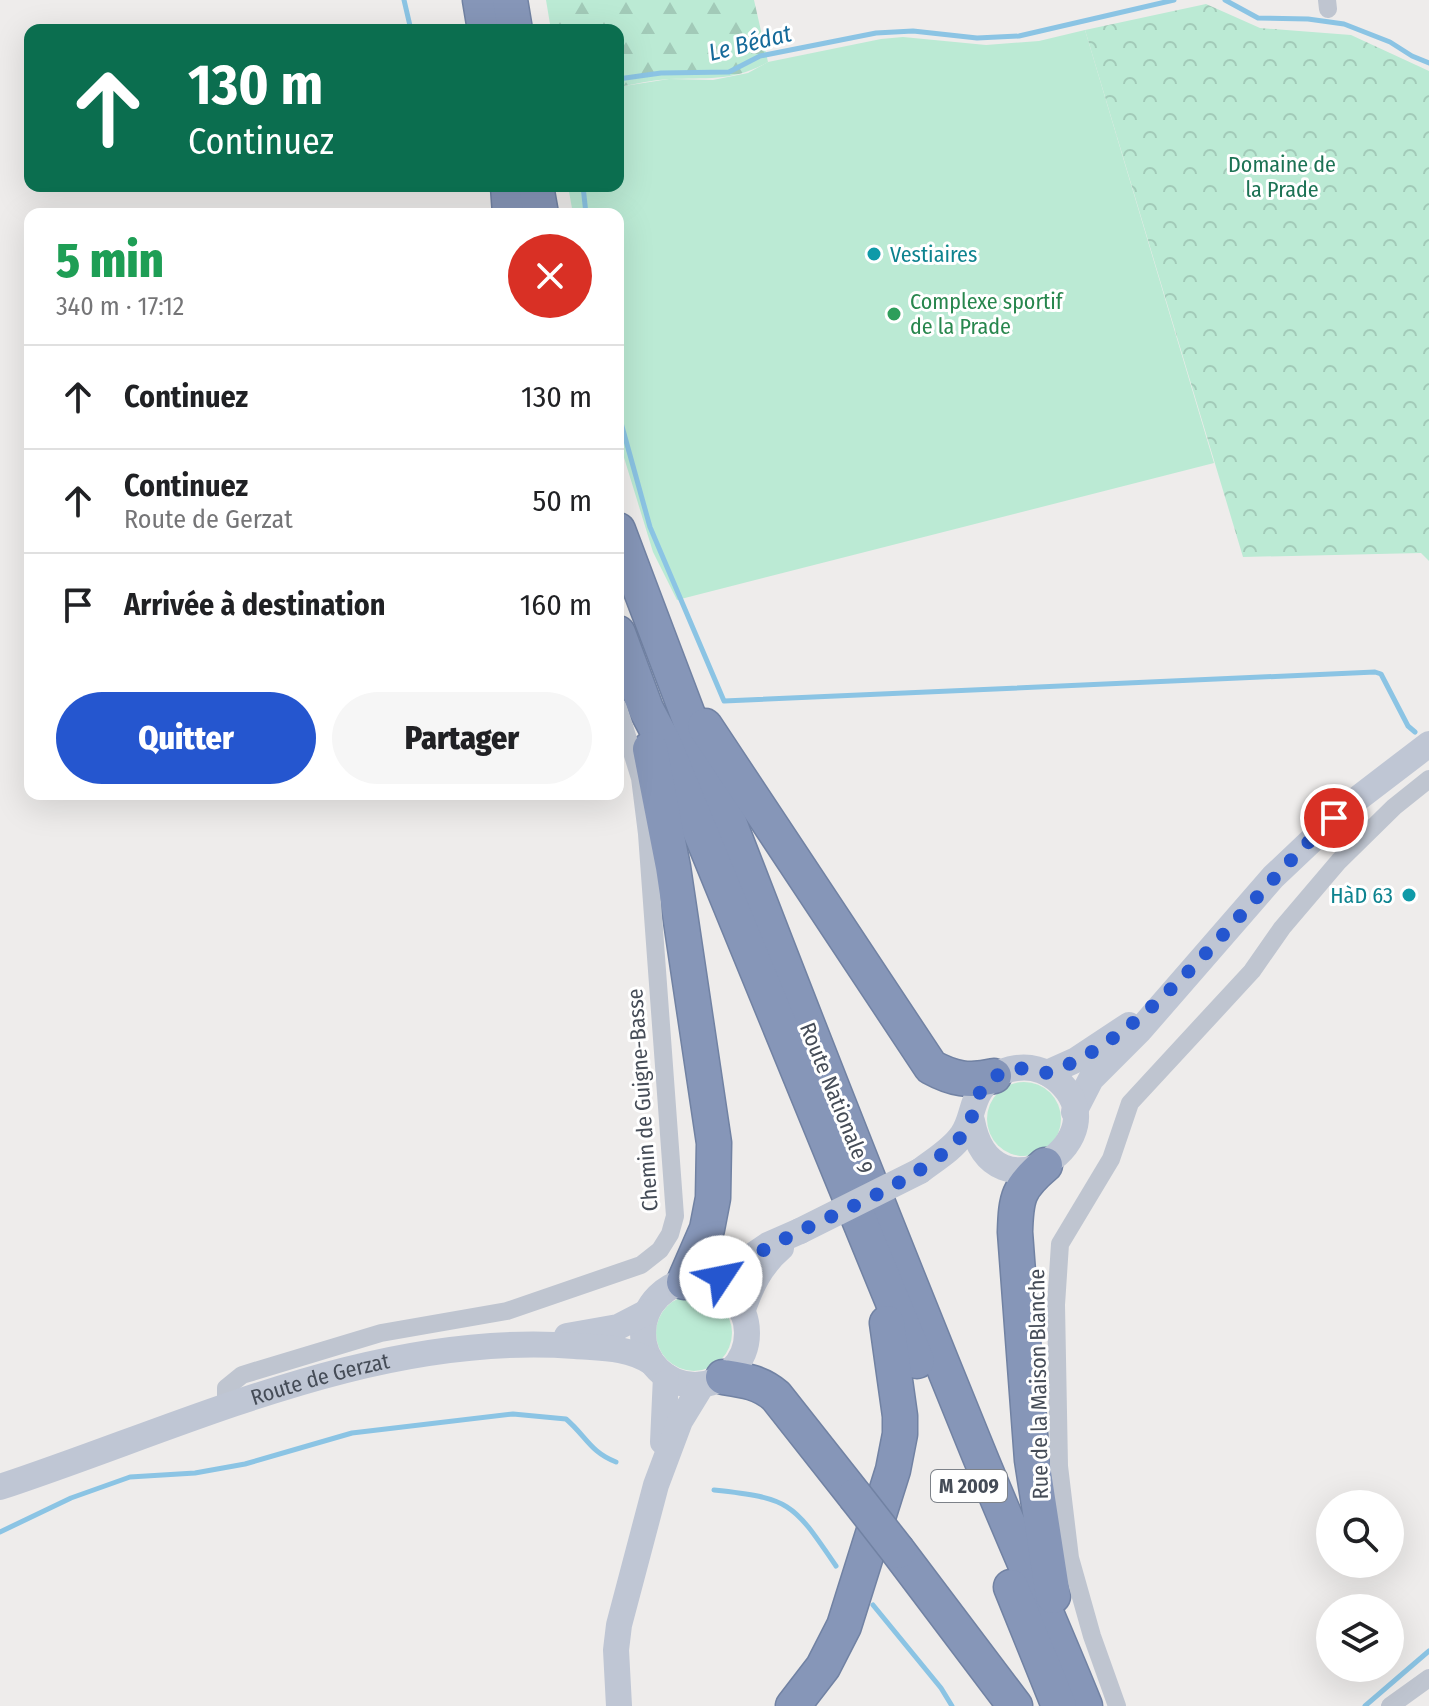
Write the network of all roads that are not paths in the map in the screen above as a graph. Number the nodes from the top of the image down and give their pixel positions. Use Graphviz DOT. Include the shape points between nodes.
graph roads {
  1 [pos="480,0"];
  2 [pos="510,0"];
  3 [pos="484,24"];
  4 [pos="514,24"];
  5 [pos="624,546"];
  6 [pos="624,665"];
  7 [pos="677,683"];
  8 [pos="632,708"];
  9 [pos="1429,744"];
  10 [pos="1429,779"];
  11 [pos="1196,963"];
  12 [pos="1047,1073"];
  13 [pos="994,1076"];
  14 [pos="1074,1112"];
  15 [pos="972,1121"];
  16 [pos="993,1161"];
  17 [pos="1045,1165"];
  18 [pos="920,1171"];
  19 [pos="800,1231"];
  20 [pos="877,1267"];
  21 [pos="696,1282"];
  22 [pos="647,1312"];
  23 [pos="742,1312"];
  24 [pos="528,1342"];
  25 [pos="659,1369"];
  26 [pos="712,1381"];
  27 [pos="226,1408"];
  28 [pos="656,1485"];
  29 [pos="0,1487"];
  30 [pos="1053,1628"];
  31 [pos="1429,1678"];
  32 [pos="622,1700"];
  33 [pos="793,1706"];
  34 [pos="1015,1706"];
  35 [pos="1059,1706"];
  36 [pos="1085,1706"];
  37 [pos="1117,1706"];
  38 [pos="1390,1706"];
  1 -- 3 [label="highway"];
  2 -- 4 [label="highway"];
  5 -- 7 [label="highway, Route Nationale 9 / M 2009"];
  6 -- 8 [label="highway, Route Nationale 9 / M 2009"];
  7 -- 13 [label="highway" via="931,1067 969,1080"];
  7 -- 30 [label="highway, Route Nationale 9 / M 2009" via="798,1001"];
  8 -- 20 [label="highway, Route Nationale 9 / M 2009" via="664,743"];
  8 -- 21 [label="highway" via="647,734 673,867 714,1143 713,1198"];
  8 -- 27 [label="street, Chemin de Guigne-Basse" via="647,834 675,1216 670,1234 641,1265 527,1306 381,1333 242,1375 226,1388"];
  9 -- 11 [label="main road" via="1321,830"];
  10 -- 37 [label="street, Rue de la Maison Blanche" via="1339,861 1252,971 1130,1103 1111,1159 1060,1244 1056,1305 1061,1481 1070,1558"];
  11 -- 12 [label="main road" via="1133,1022"];
  11 -- 14 [label="main road" via="1091,1079"];
  12 -- 13 [label="main road" via="1020,1067"];
  12 -- 14 [label="main road" via="1065,1089"];
  13 -- 15 [label="main road" via="974,1104"];
  14 -- 17 [label="main road" via="1068,1143"];
  15 -- 16 [label="main road" via="982,1150"];
  15 -- 18 [label="main road" via="960,1139"];
  16 -- 17 [label="main road" via="1018,1170"];
  16 -- 18 [label="main road" via="968,1160"];
  17 -- 30 [label="highway" via="1018,1194 1015,1232 1032,1460 1055,1607"];
  18 -- 19 [label="main road, bridge"];
  19 -- 21 [label="main road" via="768,1245 721,1277"];
  19 -- 23 [label="main road" via="767,1260"];
  20 -- 33 [label="highway" via="899,1396 897,1451 844,1626 823,1667"];
  20 -- 35 [label="highway, Route Nationale 9 / M 2009"];
  21 -- 22 [label="main road" via="663,1293"];
  21 -- 23 [label="main road" via="722,1289"];
  22 -- 24 [label="main road" via="618,1327"];
  22 -- 25 [label="main road" via="644,1346"];
  23 -- 26 [label="main road" via="742,1355"];
  24 -- 25 [label="main road, Route de Gerzat" via="621,1350 639,1354"];
  24 -- 27 [label="main road, Route de Gerzat" via="353,1368"];
  25 -- 26 [label="main road" via="677,1382"];
  25 -- 28 [label="main road" via="666,1428"];
  26 -- 28 [label="main road" via="680,1421"];
  26 -- 34 [label="highway, bridge" via="749,1380 767,1388"];
  27 -- 29 [label="main road, Route de Gerzat"];
  28 -- 32 [label="main road" via="619,1625"];
  30 -- 36 [label="highway, Route Nationale 9 / M 2009"];
  31 -- 38 [label="street"];
}
